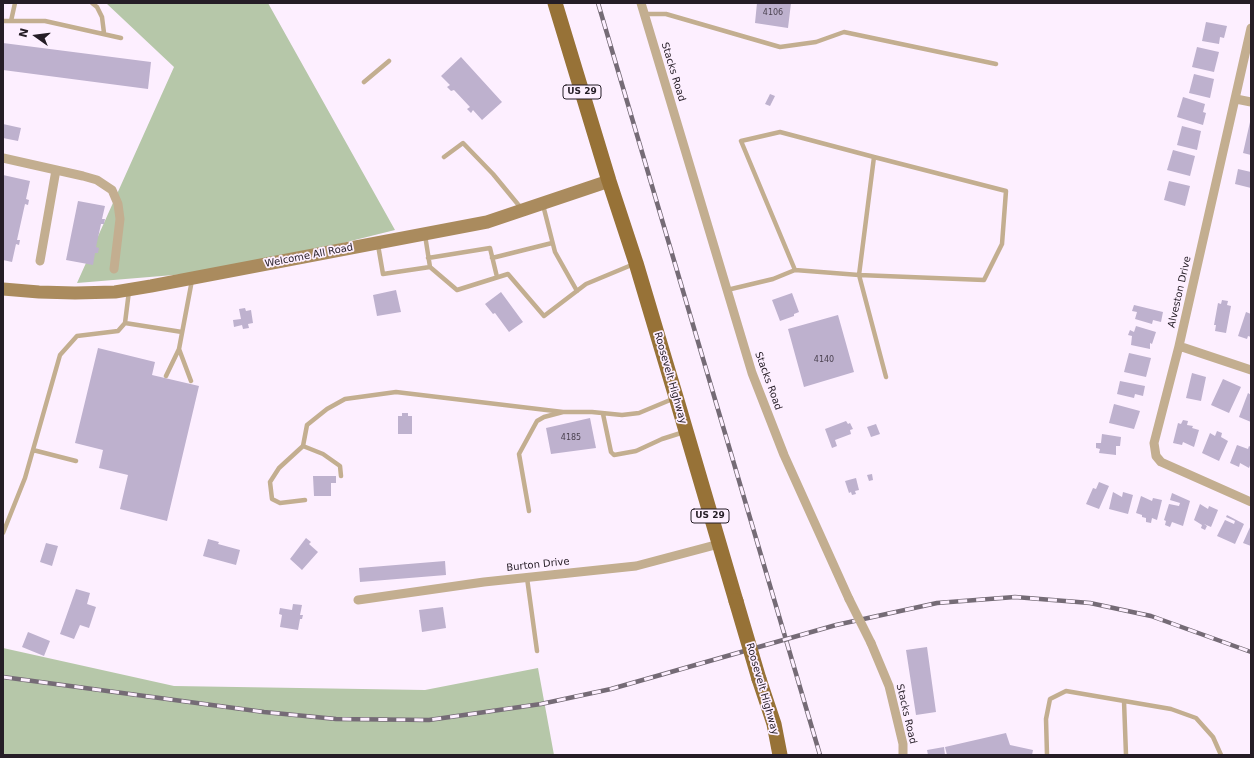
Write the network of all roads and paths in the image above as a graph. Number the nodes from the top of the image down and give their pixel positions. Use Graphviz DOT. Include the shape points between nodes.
graph roads {
  1 [pos="15,3"];
  2 [pos="92,3"];
  3 [pos="555,3"];
  4 [pos="641,3"];
  5 [pos="644,14"];
  6 [pos="3,21"];
  7 [pos="11,21"];
  8 [pos="1251,28"];
  9 [pos="104,33"];
  10 [pos="121,38"];
  11 [pos="389,61"];
  12 [pos="996,64"];
  13 [pos="364,82"];
  14 [pos="1236,99"];
  15 [pos="1251,102"];
  16 [pos="444,157"];
  17 [pos="874,157"];
  18 [pos="3,158"];
  19 [pos="56,170"];
  20 [pos="608,181"];
  21 [pos="543,204"];
  22 [pos="523,211"];
  23 [pos="425,234"];
  24 [pos="378,243"];
  25 [pos="552,243"];
  26 [pos="428,258"];
  27 [pos="492,258"];
  28 [pos="40,261"];
  29 [pos="636,263"];
  30 [pos="430,267"];
  31 [pos="114,269"];
  32 [pos="795,270"];
  33 [pos="859,275"];
  34 [pos="497,277"];
  35 [pos="192,278"];
  36 [pos="3,289"];
  37 [pos="129,289"];
  38 [pos="727,290"];
  39 [pos="577,291"];
  40 [pos="126,323"];
  41 [pos="182,332"];
  42 [pos="1179,346"];
  43 [pos="179,349"];
  44 [pos="1251,370"];
  45 [pos="166,376"];
  46 [pos="886,377"];
  47 [pos="191,381"];
  48 [pos="676,397"];
  49 [pos="563,412"];
  50 [pos="603,414"];
  51 [pos="685,432"];
  52 [pos="303,446"];
  53 [pos="33,450"];
  54 [pos="76,461"];
  55 [pos="341,476"];
  56 [pos="305,500"];
  57 [pos="1251,502"];
  58 [pos="529,511"];
  59 [pos="3,533"];
  60 [pos="718,544"];
  61 [pos="527,578"];
  62 [pos="358,600"];
  63 [pos="536,652"];
  64 [pos="1124,702"];
  65 [pos="780,755"];
  66 [pos="903,755"];
  67 [pos="1047,755"];
  68 [pos="1126,755"];
  69 [pos="1221,755"];
  1 -- 7 [label="lane"];
  2 -- 9 [label="lane" via="102,17"];
  3 -- 20 [label="main road, Roosevelt Highway / US 29"];
  4 -- 5 [label="street, Stacks Road"];
  5 -- 12 [label="lane" via="666,14 780,47 816,42 844,32"];
  5 -- 38 [label="street, Stacks Road"];
  6 -- 7 [label="lane"];
  7 -- 9 [label="lane" via="45,21"];
  8 -- 14 [label="street, Alveston Drive"];
  9 -- 10 [label="lane"];
  11 -- 13 [label="lane"];
  14 -- 15 [label="street"];
  14 -- 42 [label="street, Alveston Drive"];
  16 -- 22 [label="lane" via="463,143"];
  17 -- 32 [label="lane" via="780,132 741,141"];
  17 -- 33 [label="lane"];
  17 -- 33 [label="lane" via="1006,191 1002,244 984,280"];
  18 -- 19 [label="street"];
  19 -- 28 [label="street"];
  19 -- 31 [label="street" via="97,180 112,190 120,219"];
  20 -- 21 [label="street, Welcome All Road"];
  20 -- 29 [label="main road, Roosevelt Highway / US 29"];
  21 -- 22 [label="street, Welcome All Road"];
  21 -- 25 [label="lane"];
  22 -- 23 [label="street, Welcome All Road" via="488,222"];
  23 -- 24 [label="street, Welcome All Road"];
  23 -- 26 [label="lane"];
  24 -- 30 [label="lane" via="383,274"];
  24 -- 35 [label="street, Welcome All Road"];
  25 -- 27 [label="lane"];
  25 -- 39 [label="lane"];
  26 -- 27 [label="lane" via="490,248"];
  26 -- 30 [label="lane"];
  27 -- 34 [label="lane"];
  29 -- 39 [label="lane" via="586,284"];
  29 -- 48 [label="main road, Roosevelt Highway / US 29"];
  30 -- 34 [label="lane" via="456,290"];
  32 -- 33 [label="lane"];
  32 -- 38 [label="lane" via="773,279"];
  33 -- 46 [label="lane"];
  34 -- 39 [label="lane" via="508,274 544,316"];
  35 -- 37 [label="street, Welcome All Road"];
  35 -- 41 [label="lane"];
  36 -- 37 [label="street, Welcome All Road" via="75,293"];
  37 -- 40 [label="lane"];
  38 -- 66 [label="street, Stacks Road, bridge" via="752,373 784,455 889,686 903,744"];
  40 -- 41 [label="lane"];
  40 -- 53 [label="lane" via="118,331 77,336 60,355"];
  41 -- 43 [label="lane"];
  42 -- 44 [label="street"];
  42 -- 57 [label="street, Alveston Drive" via="1154,443 1156,456 1161,462"];
  43 -- 45 [label="lane"];
  43 -- 47 [label="lane"];
  48 -- 50 [label="lane" via="639,413"];
  48 -- 51 [label="main road, Roosevelt Highway / US 29"];
  49 -- 50 [label="lane"];
  49 -- 52 [label="lane" via="396,392 345,398 307,425"];
  49 -- 58 [label="lane" via="537,421 519,454"];
  50 -- 51 [label="lane" via="611,452 614,455 636,451"];
  51 -- 60 [label="main road, Roosevelt Highway / US 29"];
  52 -- 55 [label="lane" via="323,454 340,466"];
  52 -- 56 [label="lane" via="280,468 270,482 272,499 280,503"];
  53 -- 54 [label="lane"];
  53 -- 59 [label="lane"];
  60 -- 61 [label="street, Burton Drive" via="636,566"];
  60 -- 65 [label="main road, Roosevelt Highway / US 29, bridge" via="774,724"];
  61 -- 62 [label="street, Burton Drive"];
  61 -- 63 [label="lane"];
  64 -- 67 [label="lane" via="1066,691 1050,699 1046,719"];
  64 -- 68 [label="lane"];
  64 -- 69 [label="lane" via="1171,709 1196,718 1213,737"];
}
